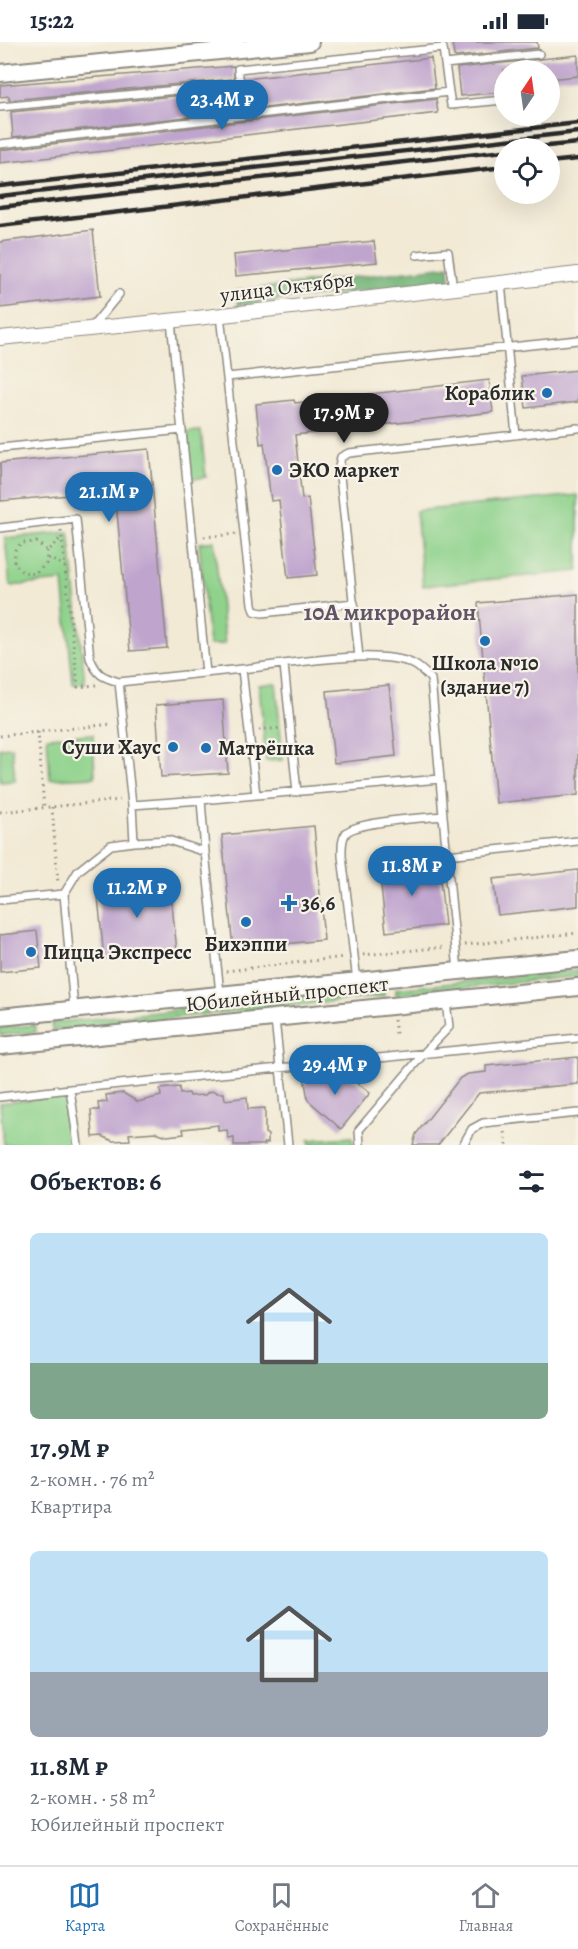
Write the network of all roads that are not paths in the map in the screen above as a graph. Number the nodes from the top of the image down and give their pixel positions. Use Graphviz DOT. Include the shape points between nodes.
graph roads {
  1 [pos="310,42"];
  2 [pos="539,54"];
  3 [pos="445,64"];
  4 [pos="0,73"];
  5 [pos="240,84"];
  6 [pos="449,92"];
  7 [pos="494,101"];
  8 [pos="0,107"];
  9 [pos="243,116"];
  10 [pos="0,144"];
  11 [pos="417,255"];
  12 [pos="578,274"];
  13 [pos="501,283"];
  14 [pos="453,289"];
  15 [pos="119,294"];
  16 [pos="220,315"];
  17 [pos="171,321"];
  18 [pos="90,329"];
  19 [pos="0,338"];
  20 [pos="578,339"];
  21 [pos="508,347"];
  22 [pos="227,377"];
  23 [pos="578,428"];
  24 [pos="182,430"];
  25 [pos="516,435"];
  26 [pos="0,448"];
  27 [pos="0,528"];
  28 [pos="354,603"];
  29 [pos="359,657"];
  30 [pos="284,665"];
  31 [pos="242,669"];
  32 [pos="206,673"];
  33 [pos="119,682"];
  34 [pos="440,779"];
  35 [pos="297,792"];
  36 [pos="256,795"];
  37 [pos="201,800"];
  38 [pos="131,802"];
  39 [pos="443,816"];
  40 [pos="578,841"];
  41 [pos="134,842"];
  42 [pos="206,852"];
  43 [pos="447,855"];
  44 [pos="61,894"];
  45 [pos="0,900"];
  46 [pos="578,959"];
  47 [pos="458,971"];
  48 [pos="357,981"];
  49 [pos="578,987"];
  50 [pos="220,995"];
  51 [pos="446,1000"];
  52 [pos="74,1009"];
  53 [pos="0,1017"];
  54 [pos="275,1018"];
  55 [pos="578,1038"];
  56 [pos="0,1046"];
  57 [pos="425,1052"];
  58 [pos="280,1067"];
  59 [pos="70,1089"];
  60 [pos="0,1097"];
  61 [pos="578,1113"];
  62 [pos="78,1145"];
  63 [pos="288,1145"];
  64 [pos="360,1145"];
  65 [pos="463,1145"];
  1 -- 4 [label="street"];
  2 -- 3 [label="lane"];
  3 -- 5 [label="lane" via="443,48 238,69"];
  3 -- 6 [label="lane"];
  5 -- 8 [label="lane"];
  5 -- 9 [label="lane"];
  6 -- 7 [label="lane" via="451,105"];
  6 -- 9 [label="lane"];
  9 -- 10 [label="lane"];
  11 -- 14 [label="lane" via="448,252"];
  12 -- 13 [label="street, улица Октября"];
  13 -- 14 [label="street, улица Октября"];
  13 -- 21 [label="lane"];
  14 -- 16 [label="street, улица Октября"];
  15 -- 18 [label="lane"];
  16 -- 17 [label="street, улица Октября"];
  16 -- 22 [label="lane"];
  17 -- 18 [label="street, улица Октября"];
  17 -- 24 [label="lane"];
  18 -- 19 [label="street, улица Октября"];
  20 -- 21 [label="lane"];
  21 -- 22 [label="lane"];
  21 -- 25 [label="lane"];
  22 -- 28 [label="lane" via="254,611"];
  23 -- 25 [label="lane"];
  24 -- 26 [label="lane"];
  24 -- 32 [label="lane"];
  25 -- 28 [label="lane" via="341,457"];
  27 -- 33 [label="lane" via="76,519 90,658 101,676"];
  28 -- 29 [label="lane"];
  29 -- 30 [label="lane"];
  29 -- 34 [label="lane" via="414,660 431,680"];
  30 -- 31 [label="lane"];
  30 -- 35 [label="lane"];
  31 -- 32 [label="lane"];
  31 -- 36 [label="lane"];
  32 -- 33 [label="lane"];
  33 -- 38 [label="lane"];
  34 -- 35 [label="lane"];
  34 -- 39 [label="lane"];
  35 -- 36 [label="lane"];
  36 -- 37 [label="lane"];
  37 -- 38 [label="lane"];
  37 -- 42 [label="lane"];
  38 -- 41 [label="lane"];
  39 -- 43 [label="lane"];
  39 -- 48 [label="lane" via="365,825 345,834 342,856"];
  40 -- 43 [label="lane"];
  41 -- 42 [label="lane" via="168,840"];
  41 -- 44 [label="lane" via="111,845 78,871"];
  42 -- 50 [label="lane"];
  43 -- 47 [label="lane"];
  44 -- 45 [label="lane"];
  44 -- 52 [label="lane"];
  46 -- 47 [label="street, Юбилейный проспект"];
  47 -- 48 [label="street, Юбилейный проспект"];
  48 -- 50 [label="street, Юбилейный проспект"];
  49 -- 51 [label="street, Юбилейный проспект"];
  50 -- 52 [label="street, Юбилейный проспект"];
  51 -- 54 [label="street, Юбилейный проспект"];
  51 -- 57 [label="lane" via="449,1027"];
  52 -- 53 [label="street, Юбилейный проспект"];
  54 -- 56 [label="street, Юбилейный проспект"];
  54 -- 58 [label="lane"];
  55 -- 57 [label="lane"];
  57 -- 58 [label="lane"];
  57 -- 64 [label="lane" via="359,1130"];
  58 -- 59 [label="lane"];
  58 -- 63 [label="lane"];
  59 -- 60 [label="lane"];
  59 -- 62 [label="lane"];
  61 -- 65 [label="lane" via="483,1123 472,1129"];
}
